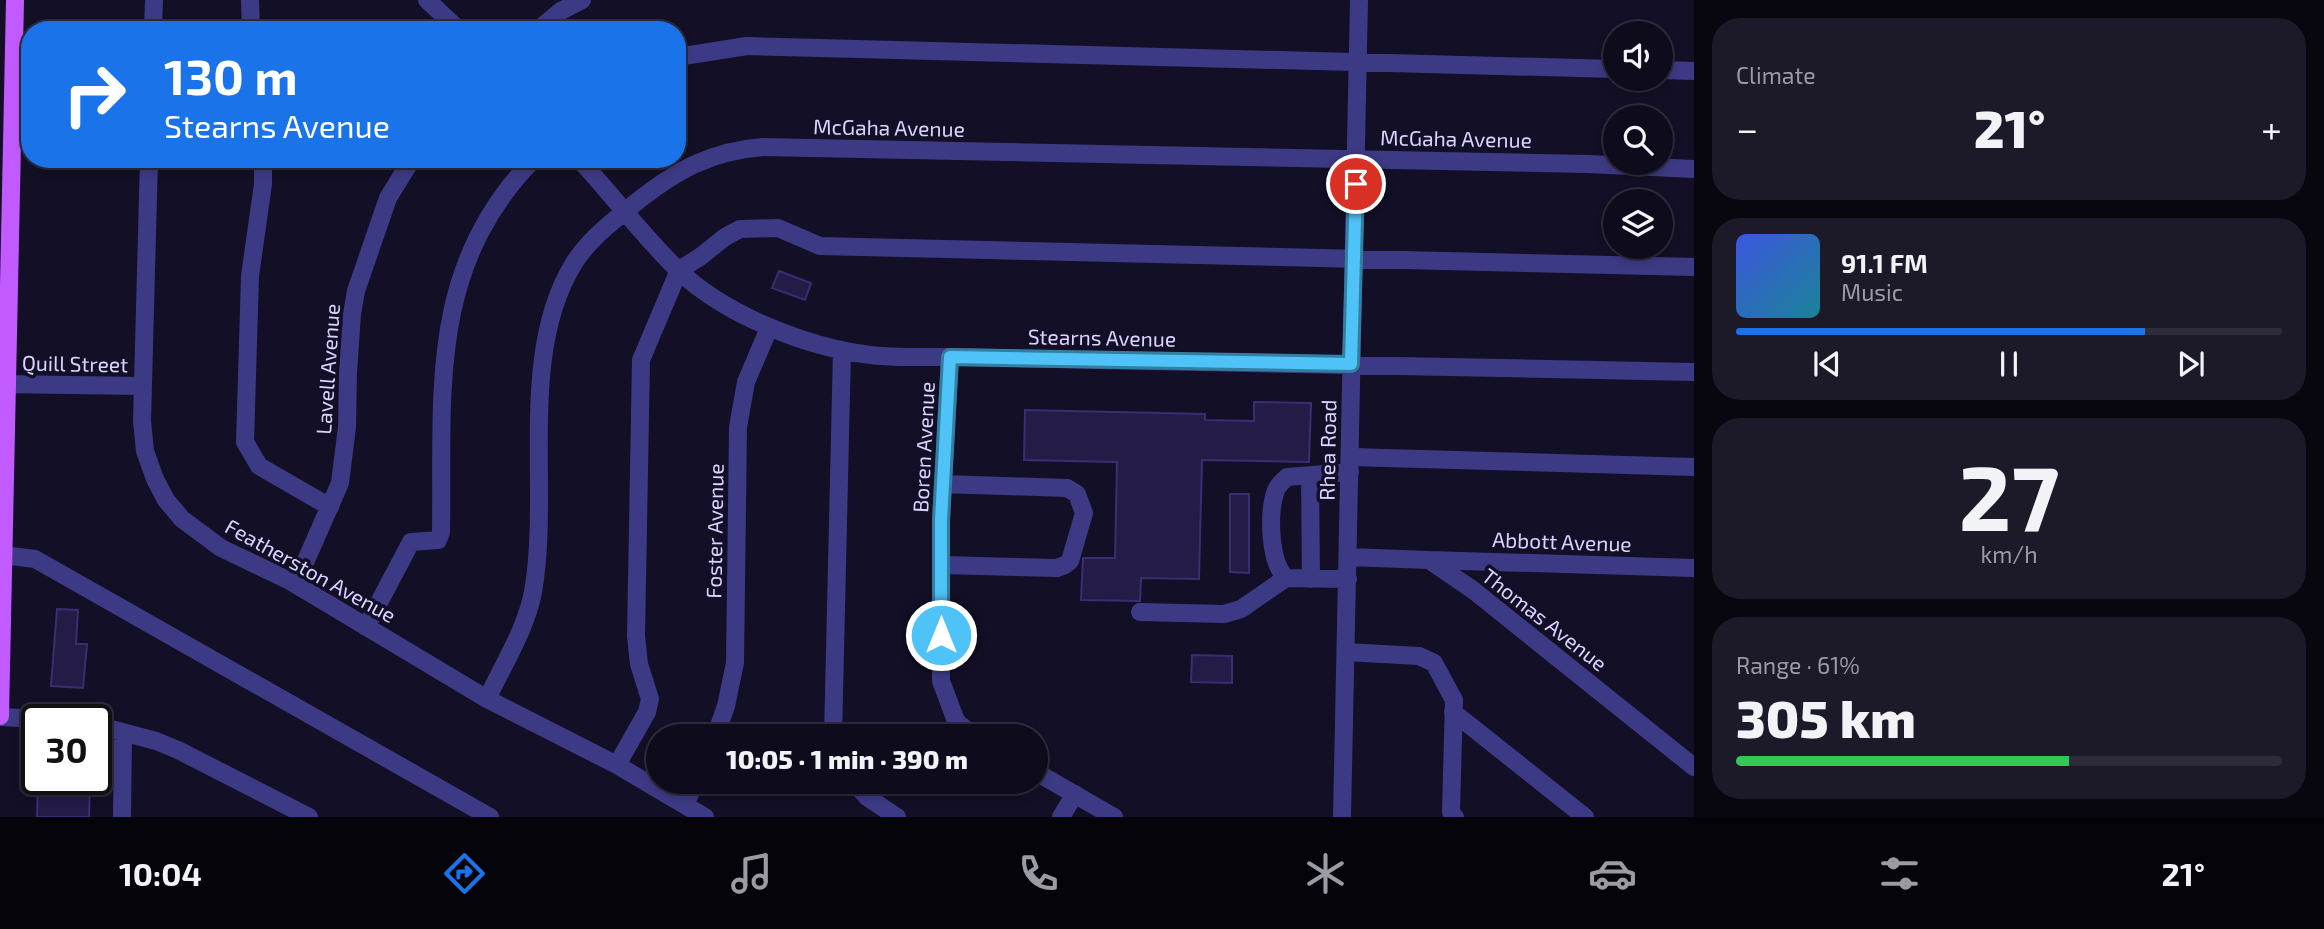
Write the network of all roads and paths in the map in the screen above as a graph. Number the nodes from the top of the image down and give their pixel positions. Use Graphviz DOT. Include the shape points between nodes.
graph roads {
  1 [pos="15,0"];
  2 [pos="154,0"];
  3 [pos="250,0"];
  4 [pos="427,0"];
  5 [pos="582,0"];
  6 [pos="1359,0"];
  7 [pos="153,21"];
  8 [pos="251,21"];
  9 [pos="449,21"];
  10 [pos="549,21"];
  11 [pos="686,56"];
  12 [pos="1358,63"];
  13 [pos="1603,69"];
  14 [pos="1673,70"];
  15 [pos="1694,71"];
  16 [pos="1357,159"];
  17 [pos="686,167"];
  18 [pos="149,168"];
  19 [pos="263,168"];
  20 [pos="406,168"];
  21 [pos="526,168"];
  22 [pos="587,168"];
  23 [pos="685,168"];
  24 [pos="1694,169"];
  25 [pos="625,211"];
  26 [pos="1354,260"];
  27 [pos="1694,267"];
  28 [pos="679,270"];
  29 [pos="769,328"];
  30 [pos="842,350"];
  31 [pos="950,357"];
  32 [pos="1351,364"];
  33 [pos="1694,372"];
  34 [pos="3,385"];
  35 [pos="142,386"];
  36 [pos="1350,465"];
  37 [pos="1694,467"];
  38 [pos="1310,476"];
  39 [pos="943,484"];
  40 [pos="330,507"];
  41 [pos="4,555"];
  42 [pos="1348,557"];
  43 [pos="1429,560"];
  44 [pos="941,565"];
  45 [pos="1694,568"];
  46 [pos="1286,578"];
  47 [pos="1311,579"];
  48 [pos="1348,579"];
  49 [pos="290,582"];
  50 [pos="1140,611"];
  51 [pos="366,626"];
  52 [pos="1346,652"];
  53 [pos="487,699"];
  54 [pos="1453,712"];
  55 [pos="0,717"];
  56 [pos="21,718"];
  57 [pos="720,724"];
  58 [pos="833,724"];
  59 [pos="960,724"];
  60 [pos="112,729"];
  61 [pos="123,732"];
  62 [pos="617,765"];
  63 [pos="1694,767"];
  64 [pos="1048,779"];
  65 [pos="690,794"];
  66 [pos="864,794"];
  67 [pos="1075,794"];
  68 [pos="685,804"];
  69 [pos="121,817"];
  70 [pos="309,817"];
  71 [pos="490,817"];
  72 [pos="705,817"];
  73 [pos="897,817"];
  74 [pos="1061,817"];
  75 [pos="1114,817"];
  76 [pos="1342,817"];
  77 [pos="1455,817"];
  78 [pos="1585,817"];
  1 -- 34 [label="main road"];
  2 -- 7 [label="street"];
  3 -- 8 [label="street"];
  4 -- 9 [label="street"];
  5 -- 10 [label="street"];
  6 -- 12 [label="street, Rhea Road"];
  11 -- 12 [label="street" via="747,46"];
  12 -- 13 [label="street"];
  12 -- 16 [label="street, Rhea Road"];
  14 -- 15 [label="street"];
  16 -- 17 [label="street, McGaha Avenue" via="763,147 723,152"];
  16 -- 24 [label="street, McGaha Avenue"];
  16 -- 26 [label="street, Rhea Road"];
  18 -- 35 [label="street, Featherston Avenue"];
  19 -- 40 [label="street" via="250,276 244,442 259,466"];
  20 -- 40 [label="street, Lavell Avenue" via="388,198 356,291 349,349 348,427 340,483"];
  21 -- 51 [label="street" via="471,251 450,313 443,369 441,532 438,540 411,542"];
  22 -- 25 [label="street, Stearns Avenue"];
  23 -- 25 [label="street, McGaha Avenue"];
  25 -- 28 [label="street, Stearns Avenue"];
  25 -- 53 [label="street, McGaha Avenue" via="575,262 551,315 542,380 533,591"];
  26 -- 27 [label="street"];
  26 -- 28 [label="street" via="820,246 778,228 761,228 740,229 724,237"];
  26 -- 32 [label="street, Rhea Road"];
  28 -- 29 [label="street, Stearns Avenue" via="699,288"];
  28 -- 62 [label="street" via="641,360 636,636 650,699"];
  29 -- 30 [label="street, Stearns Avenue"];
  29 -- 57 [label="street, Foster Avenue" via="746,382 738,427 736,663"];
  30 -- 31 [label="street, Stearns Avenue"];
  30 -- 58 [label="street"];
  31 -- 32 [label="street, Stearns Avenue"];
  31 -- 39 [label="street, Boren Avenue"];
  32 -- 33 [label="street, Stearns Avenue"];
  32 -- 36 [label="street, Rhea Road"];
  34 -- 35 [label="street, Quill Street"];
  34 -- 41 [label="main road"];
  35 -- 49 [label="street, Featherston Avenue" via="145,452 166,500 182,519 221,548"];
  36 -- 37 [label="street"];
  36 -- 38 [label="street"];
  36 -- 42 [label="street, Rhea Road"];
  38 -- 46 [label="street" via="1287,477 1276,488 1273,555"];
  38 -- 47 [label="street"];
  39 -- 44 [label="street, Boren Avenue"];
  39 -- 44 [label="street" via="1067,488 1077,494 1084,513 1073,555 1057,568"];
  40 -- 49 [label="street, Lavell Avenue" via="304,565"];
  41 -- 55 [label="main road"];
  41 -- 71 [label="street" via="35,559"];
  42 -- 43 [label="street"];
  42 -- 48 [label="street, Rhea Road"];
  43 -- 45 [label="street, Abbott Avenue"];
  43 -- 63 [label="street, Thomas Avenue" via="1474,590"];
  44 -- 59 [label="street, Boren Avenue" via="941,681"];
  46 -- 47 [label="street"];
  46 -- 50 [label="street" via="1241,609 1224,614"];
  47 -- 48 [label="street"];
  48 -- 52 [label="street, Rhea Road"];
  49 -- 51 [label="street, Featherston Avenue"];
  51 -- 53 [label="street, Featherston Avenue"];
  52 -- 54 [label="street" via="1419,656 1434,663 1454,700"];
  52 -- 76 [label="street, Rhea Road"];
  53 -- 62 [label="street, Featherston Avenue"];
  54 -- 77 [label="street" via="1451,812"];
  54 -- 78 [label="street"];
  55 -- 56 [label="street"];
  60 -- 61 [label="street"];
  61 -- 69 [label="street"];
  61 -- 70 [label="street" via="178,750"];
  62 -- 68 [label="street, Featherston Avenue"];
  64 -- 67 [label="street"];
  65 -- 68 [label="street"];
  66 -- 73 [label="street"];
  67 -- 74 [label="street"];
  67 -- 75 [label="street"];
  68 -- 72 [label="street, Featherston Avenue"];
}
